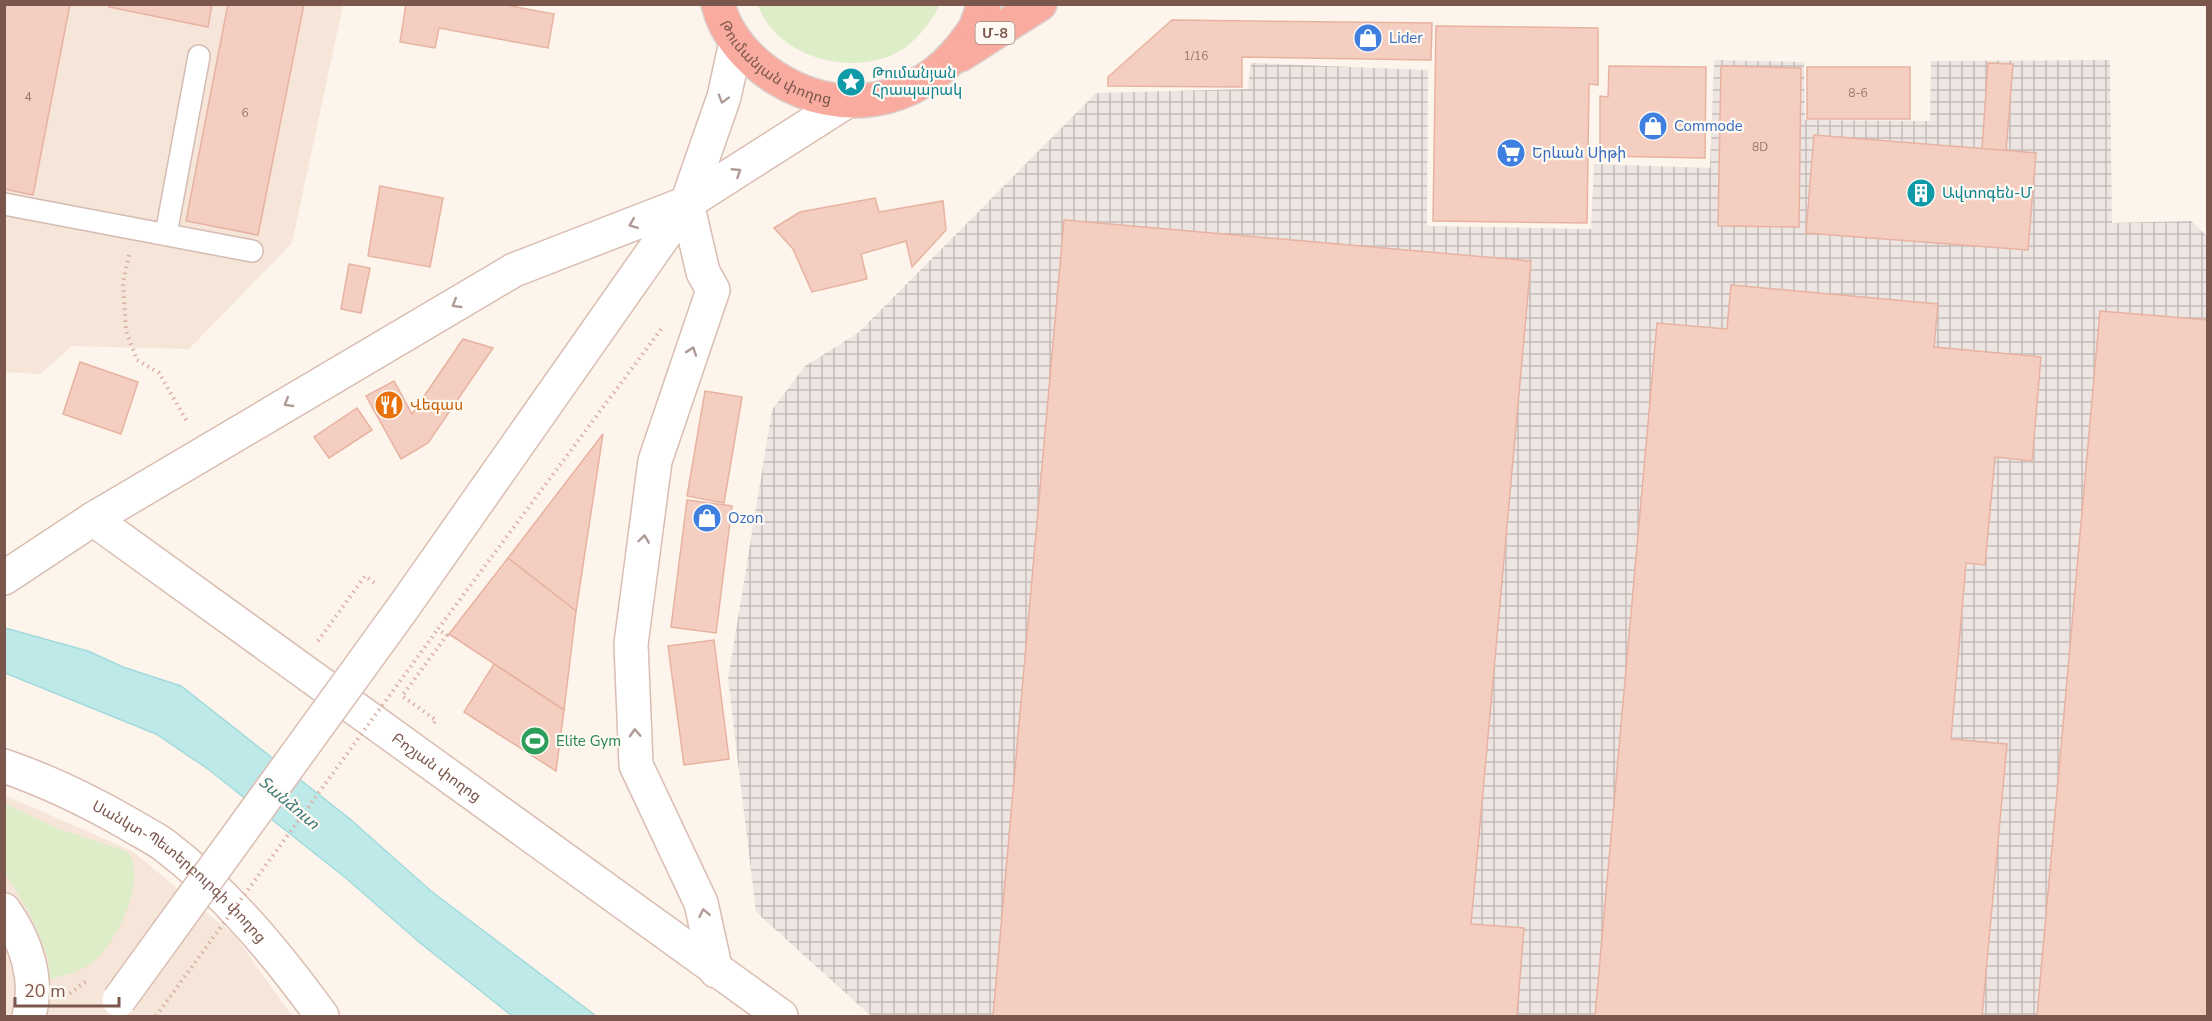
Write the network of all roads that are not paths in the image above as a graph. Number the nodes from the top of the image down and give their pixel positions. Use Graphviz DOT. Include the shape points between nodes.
graph roads {
  1 [pos="984,4"];
  2 [pos="1040,4"];
  3 [pos="716,7"];
  4 [pos="736,42"];
  5 [pos="199,56"];
  6 [pos="951,61"];
  7 [pos="847,101"];
  8 [pos="687,203"];
  9 [pos="4,204"];
  10 [pos="166,234"];
  11 [pos="252,251"];
  12 [pos="93,519"];
  13 [pos="14,572"];
  14 [pos="4,766"];
  15 [pos="4,910"];
  16 [pos="716,971"];
  17 [pos="113,1008"];
  18 [pos="29,1017"];
  19 [pos="322,1017"];
  20 [pos="781,1017"];
  1 -- 6 [label="highway, Թումանյան փողոց" via="975,28"];
  2 -- 6 [label="highway, Մ-8"];
  3 -- 4 [label="highway, Թումանյան փողոց"];
  4 -- 7 [label="highway, Թումանյան փողոց" via="759,68 795,90"];
  4 -- 8 [label="main road, one-way" via="724,97"];
  5 -- 10 [label="lane"];
  6 -- 7 [label="highway, Թումանյան փողոց" via="917,86 877,100"];
  8 -- 7 [label="main road, one-way"];
  8 -- 12 [label="main road, one-way" via="514,270"];
  16 -- 8 [label="main road, one-way" via="701,903 636,765 631,644 655,462 713,290 703,272"];
  8 -- 17 [label="main road, bridge" via="405,605"];
  9 -- 10 [label="lane"];
  10 -- 11 [label="lane"];
  12 -- 13 [label="main road"];
  12 -- 16 [label="main road, Բոշյան փողոց"];
  14 -- 19 [label="main road, Սանկտ-Պետերբուրգի փողոց" via="42,779 164,845 213,888 282,960"];
  15 -- 18 [label="main road" via="27,953 33,982"];
  16 -- 20 [label="main road, Բոշյան փողոց"];
}
